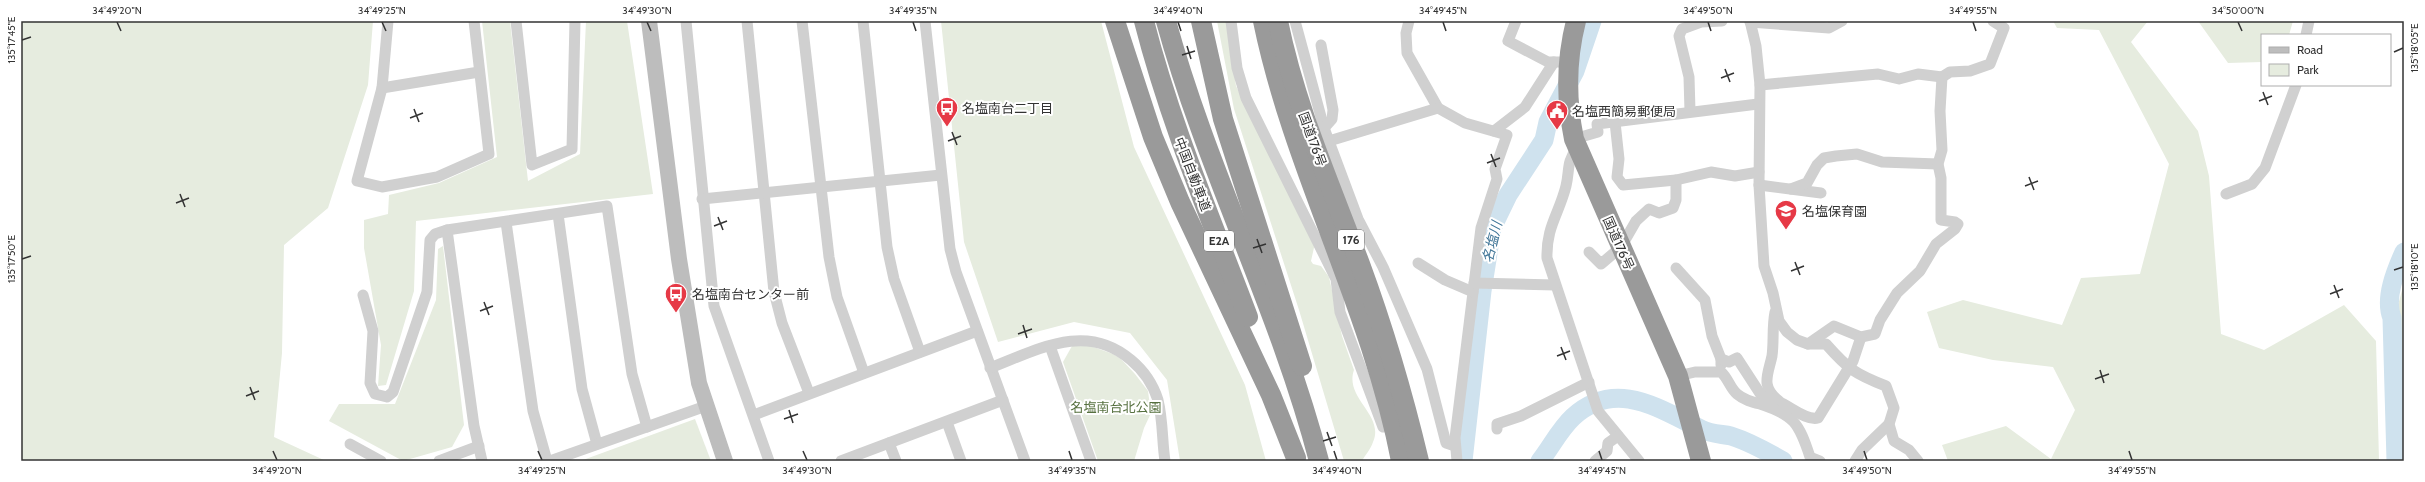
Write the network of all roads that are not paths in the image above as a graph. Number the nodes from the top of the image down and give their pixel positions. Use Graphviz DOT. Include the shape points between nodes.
graph roads {
  1 [pos="388,21"];
  2 [pos="474,21"];
  3 [pos="516,21"];
  4 [pos="575,21"];
  5 [pos="649,21"];
  6 [pos="686,21"];
  7 [pos="746,21"];
  8 [pos="802,21"];
  9 [pos="863,21"];
  10 [pos="925,21"];
  11 [pos="1115,21"];
  12 [pos="1144,21"];
  13 [pos="1166,21"];
  14 [pos="1201,21"];
  15 [pos="1231,21"];
  16 [pos="1263,21"];
  17 [pos="1278,21"];
  18 [pos="1295,21"];
  19 [pos="1409,21"];
  20 [pos="1516,21"];
  21 [pos="1576,21"];
  22 [pos="1722,21"];
  23 [pos="1842,21"];
  24 [pos="1993,21"];
  25 [pos="2309,21"];
  26 [pos="1750,22"];
  27 [pos="2306,34"];
  28 [pos="1321,45"];
  29 [pos="1561,62"];
  30 [pos="480,72"];
  31 [pos="1942,77"];
  32 [pos="1760,85"];
  33 [pos="2296,86"];
  34 [pos="382,88"];
  35 [pos="1758,104"];
  36 [pos="1438,108"];
  37 [pos="1690,111"];
  38 [pos="1615,122"];
  39 [pos="1324,128"];
  40 [pos="1494,131"];
  41 [pos="1329,140"];
  42 [pos="1576,144"];
  43 [pos="1938,164"];
  44 [pos="1759,172"];
  45 [pos="941,175"];
  46 [pos="879,180"];
  47 [pos="1676,180"];
  48 [pos="1759,185"];
  49 [pos="820,186"];
  50 [pos="1791,189"];
  51 [pos="763,192"];
  52 [pos="1821,193"];
  53 [pos="2226,194"];
  54 [pos="702,199"];
  55 [pos="558,214"];
  56 [pos="506,222"];
  57 [pos="447,230"];
  58 [pos="1621,247"];
  59 [pos="1589,252"];
  60 [pos="1418,263"];
  61 [pos="1676,268"];
  62 [pos="1555,284"];
  63 [pos="1474,288"];
  64 [pos="363,295"];
  65 [pos="1776,308"];
  66 [pos="977,331"];
  67 [pos="1861,337"];
  68 [pos="1808,344"];
  69 [pos="1050,346"];
  70 [pos="920,352"];
  71 [pos="1722,359"];
  72 [pos="990,368"];
  73 [pos="1847,368"];
  74 [pos="1721,372"];
  75 [pos="864,373"];
  76 [pos="1678,376"];
  77 [pos="1589,382"];
  78 [pos="809,393"];
  79 [pos="1003,400"];
  80 [pos="1779,401"];
  81 [pos="706,406"];
  82 [pos="754,415"];
  83 [pos="947,422"];
  84 [pos="1890,424"];
  85 [pos="647,426"];
  86 [pos="1497,429"];
  87 [pos="1618,436"];
  88 [pos="350,444"];
  89 [pos="597,444"];
  90 [pos="889,444"];
  91 [pos="479,446"];
  92 [pos="1455,446"];
  93 [pos="1297,459"];
  94 [pos="381,461"];
  95 [pos="439,461"];
  96 [pos="482,461"];
  97 [pos="549,461"];
  98 [pos="725,461"];
  99 [pos="769,461"];
  100 [pos="841,461"];
  101 [pos="896,461"];
  102 [pos="961,461"];
  103 [pos="1025,461"];
  104 [pos="1091,461"];
  105 [pos="1165,461"];
  106 [pos="1319,461"];
  107 [pos="1326,461"];
  108 [pos="1391,461"];
  109 [pos="1401,461"];
  110 [pos="1419,461"];
  111 [pos="1457,461"];
  112 [pos="1595,461"];
  113 [pos="1639,461"];
  114 [pos="1701,461"];
  115 [pos="1820,461"];
  116 [pos="1855,461"];
  117 [pos="1918,461"];
  1 -- 34 [label="street"];
  2 -- 30 [label="street"];
  3 -- 4 [label="street" via="532,165 572,149"];
  5 -- 81 [label="street" via="679,259 699,383"];
  6 -- 54 [label="street"];
  7 -- 51 [label="street"];
  8 -- 49 [label="street"];
  9 -- 46 [label="street"];
  10 -- 45 [label="street"];
  11 -- 93 [label="highway" via="1153,137 1180,202 1271,395"];
  12 -- 93 [label="highway, 中国自動車道 / E2A" via="1158,77 1273,385"];
  13 -- 106 [label="highway, 中国自動車道 / E2A" via="1180,73 1205,146 1294,379"];
  14 -- 107 [label="highway" via="1223,119 1289,322"];
  15 -- 108 [label="street" via="1237,68 1246,98 1336,279 1340,312 1380,414"];
  16 -- 109 [label="highway, 国道176号 / 176" via="1296,141 1356,299 1393,419"];
  17 -- 110 [label="highway, 国道176号 / 176" via="1284,51 1304,116 1385,336"];
  18 -- 39 [label="street"];
  19 -- 36 [label="street" via="1406,33 1408,53"];
  20 -- 29 [label="street" via="1508,41 1548,62"];
  21 -- 29 [label="highway, 国道176号"];
  22 -- 37 [label="street" via="1701,22 1682,29 1678,36 1689,77"];
  23 -- 26 [label="street" via="1829,28"];
  24 -- 31 [label="street" via="2004,28 1990,64 1970,71 1950,72"];
  25 -- 27 [label="street"];
  26 -- 32 [label="street"];
  28 -- 39 [label="street" via="1333,110 1332,119"];
  29 -- 40 [label="street" via="1525,107"];
  29 -- 42 [label="highway, 国道176号"];
  30 -- 34 [label="street"];
  30 -- 34 [label="street" via="489,154 437,177 382,187 357,181"];
  31 -- 32 [label="street" via="1918,74 1898,79 1878,74"];
  31 -- 43 [label="street" via="1942,150"];
  32 -- 35 [label="street"];
  33 -- 53 [label="street" via="2265,168 2252,184"];
  35 -- 37 [label="street"];
  35 -- 44 [label="street"];
  36 -- 40 [label="street" via="1465,123"];
  36 -- 41 [label="street"];
  37 -- 38 [label="street"];
  38 -- 42 [label="street" via="1597,124 1598,132"];
  38 -- 47 [label="street" via="1619,182 1623,185"];
  39 -- 41 [label="street"];
  40 -- 63 [label="street" via="1506,134 1495,169 1497,179 1481,228"];
  41 -- 92 [label="street" via="1358,219 1383,267 1427,369 1446,443"];
  42 -- 58 [label="highway, 国道176号"];
  42 -- 62 [label="street" via="1569,159 1566,185 1550,226 1547,242 1547,258"];
  43 -- 50 [label="street" via="1882,162 1857,154 1824,158 1807,183"];
  43 -- 67 [label="street" via="1942,220 1958,224 1936,244 1920,271 1897,293 1880,320 1875,334"];
  44 -- 47 [label="street" via="1734,176 1711,172"];
  44 -- 48 [label="street"];
  45 -- 46 [label="street"];
  45 -- 66 [label="street" via="950,249"];
  46 -- 49 [label="street"];
  46 -- 70 [label="street" via="887,247 894,279"];
  47 -- 58 [label="street" via="1676,200 1673,208 1659,213 1649,209 1636,221"];
  48 -- 50 [label="street"];
  48 -- 65 [label="street" via="1764,266"];
  49 -- 51 [label="street"];
  49 -- 75 [label="street" via="837,297"];
  50 -- 52 [label="street"];
  51 -- 54 [label="street"];
  51 -- 78 [label="street" via="774,292 782,323"];
  54 -- 82 [label="street" via="714,306"];
  55 -- 56 [label="street"];
  55 -- 85 [label="street" via="607,206 632,374"];
  55 -- 89 [label="street" via="582,389"];
  56 -- 57 [label="street"];
  56 -- 97 [label="street" via="533,412"];
  57 -- 64 [label="street" via="435,234 430,240 427,292 422,312 393,392 387,397 375,394 370,383 373,331"];
  57 -- 91 [label="street" via="474,426"];
  58 -- 59 [label="street" via="1602,264"];
  58 -- 76 [label="highway, 国道176号"];
  60 -- 63 [label="street" via="1445,280"];
  61 -- 71 [label="street" via="1705,300 1712,336"];
  62 -- 63 [label="street"];
  62 -- 77 [label="street"];
  63 -- 92 [label="street"];
  65 -- 68 [label="street" via="1779,322 1787,332"];
  65 -- 80 [label="street" via="1772,329 1772,355 1766,377 1771,395"];
  66 -- 70 [label="street"];
  66 -- 72 [label="street"];
  67 -- 68 [label="street" via="1834,326"];
  67 -- 73 [label="street" via="1853,361"];
  68 -- 73 [label="street" via="1826,344"];
  69 -- 72 [label="street"];
  69 -- 104 [label="street"];
  69 -- 105 [label="street" via="1072,340 1090,340 1123,353 1141,370 1158,401"];
  70 -- 75 [label="street"];
  71 -- 74 [label="street"];
  71 -- 80 [label="street" via="1728,362 1737,358 1764,398"];
  72 -- 79 [label="street"];
  73 -- 80 [label="street" via="1818,418 1797,412"];
  73 -- 84 [label="street" via="1886,386 1894,408"];
  74 -- 76 [label="street" via="1695,372"];
  74 -- 115 [label="street" via="1736,394 1782,412 1797,425 1810,457"];
  75 -- 78 [label="street"];
  76 -- 114 [label="highway, 国道176号"];
  77 -- 86 [label="street" via="1521,416 1497,424"];
  77 -- 87 [label="street" via="1598,412"];
  78 -- 82 [label="street"];
  79 -- 83 [label="street"];
  79 -- 103 [label="street"];
  81 -- 85 [label="street"];
  81 -- 98 [label="street"];
  82 -- 99 [label="street"];
  83 -- 90 [label="street"];
  83 -- 102 [label="street"];
  84 -- 116 [label="street" via="1862,450"];
  84 -- 117 [label="street" via="1894,441 1909,450"];
  85 -- 89 [label="street"];
  87 -- 112 [label="street" via="1608,443 1607,451"];
  87 -- 113 [label="street"];
  88 -- 94 [label="street"];
  89 -- 97 [label="street"];
  90 -- 100 [label="street"];
  90 -- 101 [label="street"];
  91 -- 95 [label="street"];
  91 -- 96 [label="street"];
  92 -- 111 [label="street"];
}
